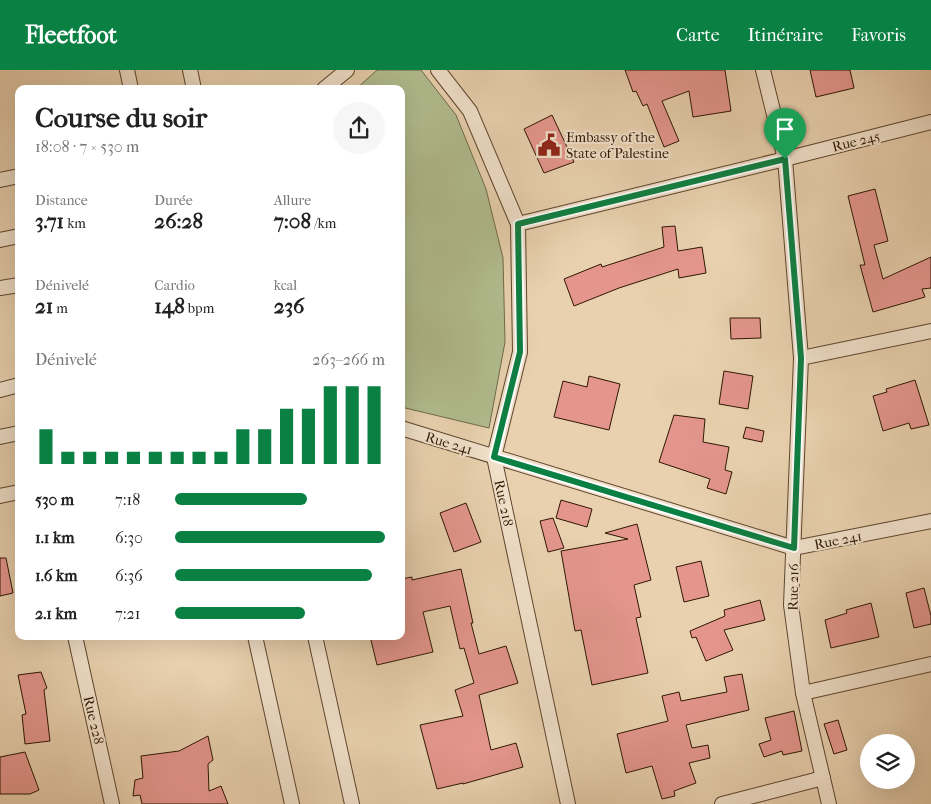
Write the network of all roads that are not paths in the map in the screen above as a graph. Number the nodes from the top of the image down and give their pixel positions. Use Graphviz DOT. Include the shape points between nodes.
graph roads {
  1 [pos="127,70"];
  2 [pos="190,70"];
  3 [pos="346,70"];
  4 [pos="438,70"];
  5 [pos="763,70"];
  6 [pos="130,85"];
  7 [pos="193,85"];
  8 [pos="329,85"];
  9 [pos="931,122"];
  10 [pos="785,159"];
  11 [pos="15,177"];
  12 [pos="0,180"];
  13 [pos="518,224"];
  14 [pos="15,237"];
  15 [pos="0,240"];
  16 [pos="15,286"];
  17 [pos="0,288"];
  18 [pos="931,331"];
  19 [pos="801,358"];
  20 [pos="15,386"];
  21 [pos="0,390"];
  22 [pos="405,429"];
  23 [pos="15,434"];
  24 [pos="0,437"];
  25 [pos="494,457"];
  26 [pos="15,493"];
  27 [pos="0,496"];
  28 [pos="931,521"];
  29 [pos="794,548"];
  30 [pos="76,640"];
  31 [pos="256,640"];
  32 [pos="316,640"];
  33 [pos="931,664"];
  34 [pos="803,693"];
  35 [pos="823,778"];
  36 [pos="112,804"];
  37 [pos="292,804"];
  38 [pos="352,804"];
  39 [pos="568,804"];
  40 [pos="722,804"];
  41 [pos="829,804"];
  1 -- 6 [label="street"];
  2 -- 7 [label="street"];
  3 -- 8 [label="street"];
  4 -- 13 [label="street, Rue 218" via="470,111"];
  5 -- 10 [label="street, Rue 216"];
  9 -- 10 [label="street, Rue 245"];
  10 -- 13 [label="street, Rue 245"];
  10 -- 19 [label="street, Rue 216"];
  11 -- 12 [label="street"];
  13 -- 25 [label="street, Rue 218" via="520,352"];
  14 -- 15 [label="street"];
  16 -- 17 [label="street"];
  18 -- 19 [label="street"];
  19 -- 29 [label="street, Rue 216"];
  20 -- 21 [label="street"];
  22 -- 25 [label="street, Rue 241"];
  23 -- 24 [label="street"];
  25 -- 29 [label="street, Rue 241"];
  25 -- 39 [label="street, Rue 218"];
  26 -- 27 [label="street"];
  28 -- 29 [label="street, Rue 241"];
  29 -- 34 [label="street, Rue 216" via="790,605"];
  30 -- 36 [label="street, Rue 228"];
  31 -- 37 [label="street"];
  32 -- 38 [label="street"];
  33 -- 34 [label="street"];
  34 -- 35 [label="street, Rue 216"];
  35 -- 40 [label="street"];
  35 -- 41 [label="street, Rue 216"];
}
